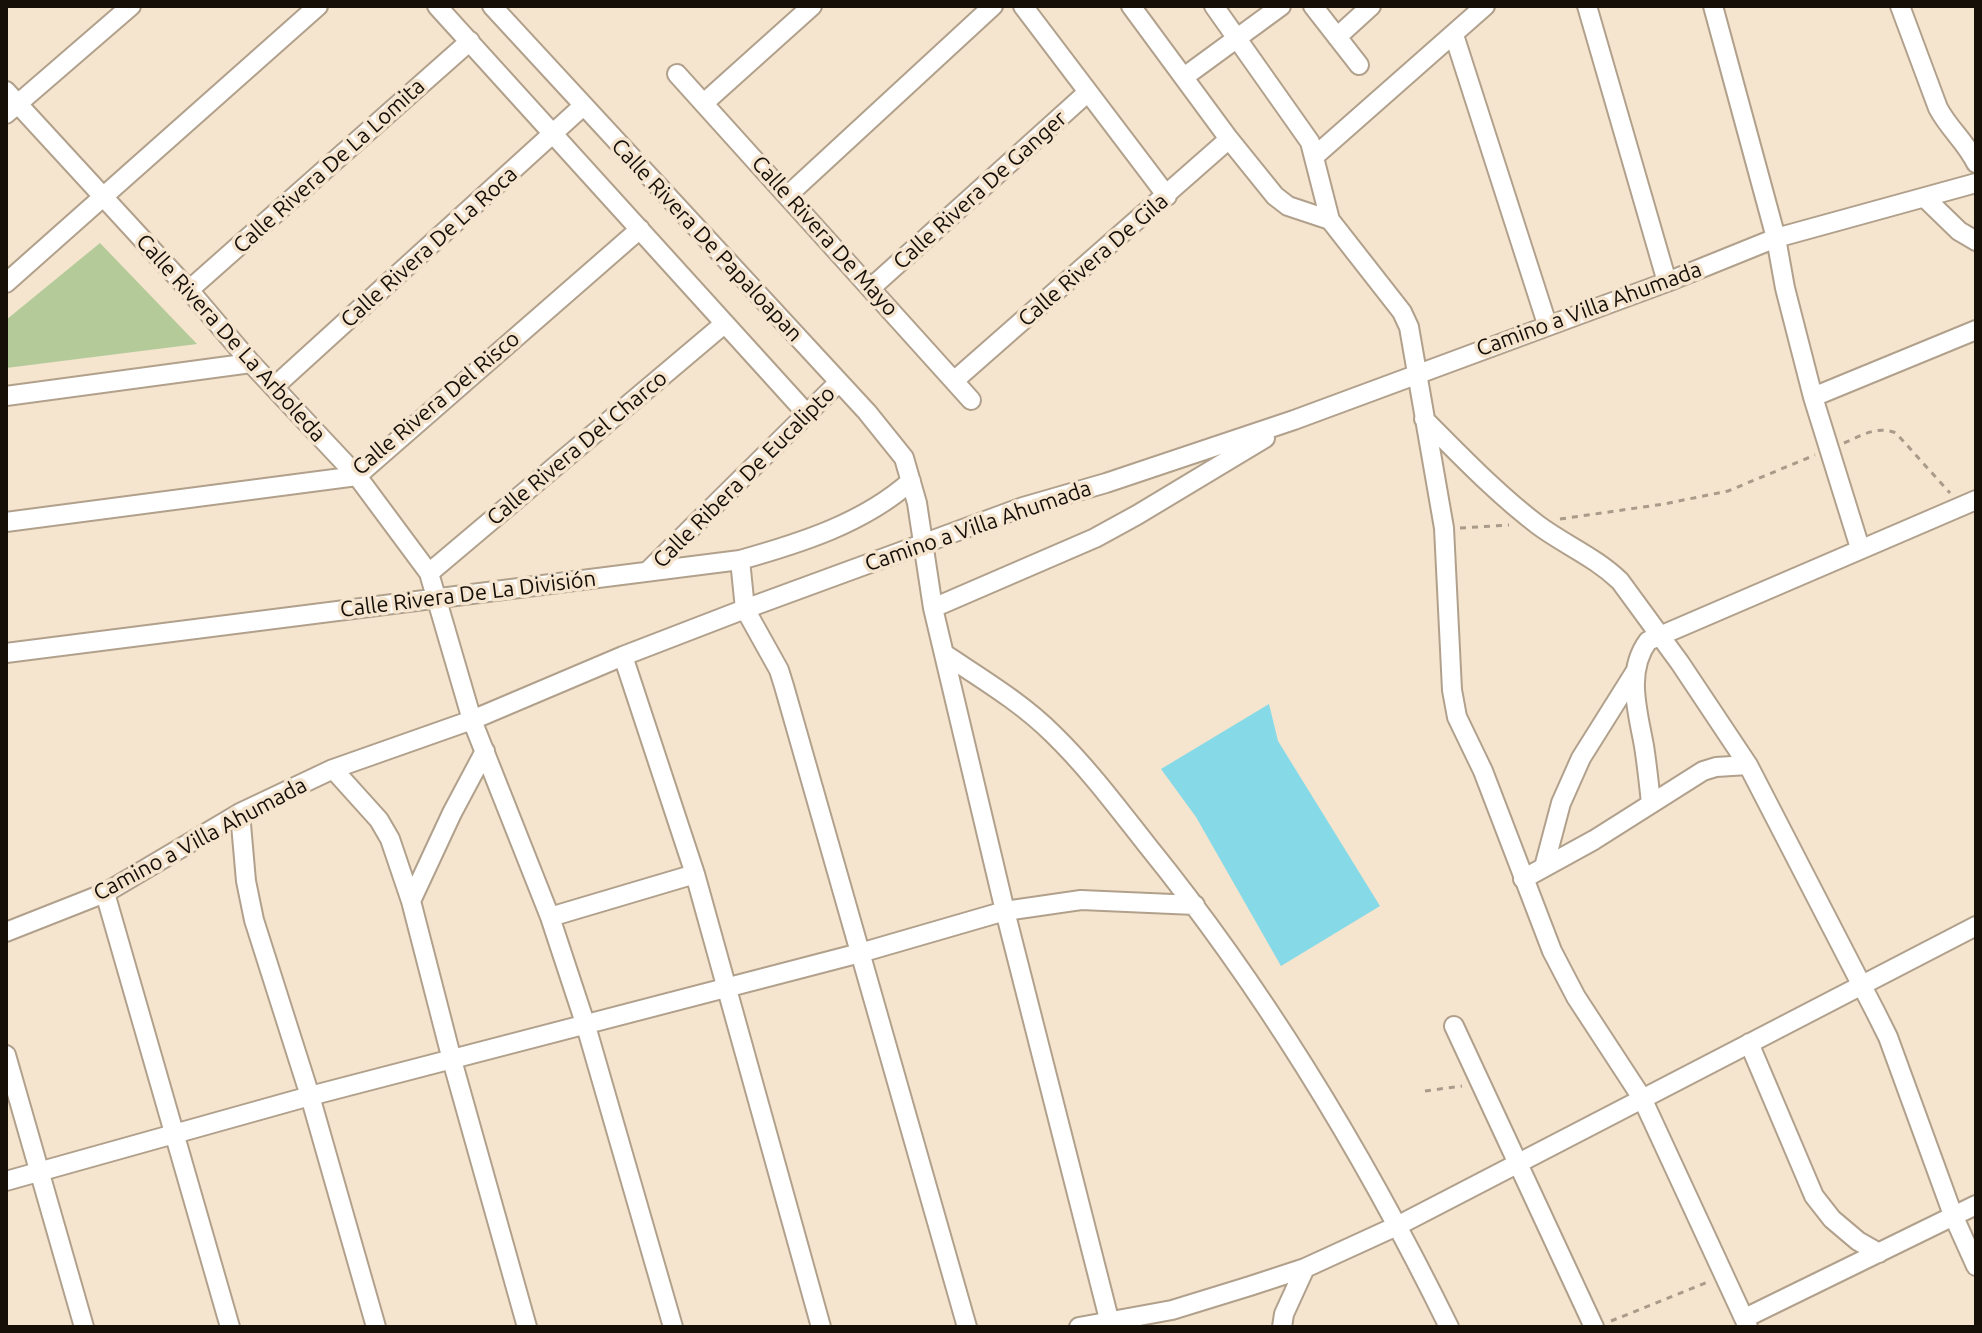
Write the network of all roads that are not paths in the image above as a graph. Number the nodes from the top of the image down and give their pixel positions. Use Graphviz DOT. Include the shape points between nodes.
graph roads {
  1 [pos="131,6"];
  2 [pos="318,6"];
  3 [pos="437,6"];
  4 [pos="492,6"];
  5 [pos="812,6"];
  6 [pos="993,6"];
  7 [pos="1023,6"];
  8 [pos="1131,6"];
  9 [pos="1214,6"];
  10 [pos="1281,6"];
  11 [pos="1313,6"];
  12 [pos="1371,6"];
  13 [pos="1485,6"];
  14 [pos="1587,6"];
  15 [pos="1713,6"];
  16 [pos="1900,6"];
  17 [pos="1454,35"];
  18 [pos="1337,37"];
  19 [pos="1238,39"];
  20 [pos="470,41"];
  21 [pos="1359,65"];
  22 [pos="677,74"];
  23 [pos="1184,77"];
  24 [pos="1088,92"];
  25 [pos="10,102"];
  26 [pos="704,103"];
  27 [pos="583,106"];
  28 [pos="555,133"];
  29 [pos="1229,139"];
  30 [pos="1316,155"];
  31 [pos="1976,163"];
  32 [pos="1976,183"];
  33 [pos="788,195"];
  34 [pos="102,196"];
  35 [pos="1167,196"];
  36 [pos="1925,198"];
  37 [pos="1330,220"];
  38 [pos="640,229"];
  39 [pos="1776,238"];
  40 [pos="1976,241"];
  41 [pos="1667,282"];
  42 [pos="6,283"];
  43 [pos="872,287"];
  44 [pos="189,290"];
  45 [pos="724,324"];
  46 [pos="1547,324"];
  47 [pos="1976,330"];
  48 [pos="251,363"];
  49 [pos="1417,372"];
  50 [pos="955,380"];
  51 [pos="839,382"];
  52 [pos="274,387"];
  53 [pos="6,396"];
  54 [pos="1813,397"];
  55 [pos="971,400"];
  56 [pos="807,414"];
  57 [pos="1424,419"];
  58 [pos="1294,420"];
  59 [pos="357,476"];
  60 [pos="911,481"];
  61 [pos="1971,507"];
  62 [pos="6,522"];
  63 [pos="924,541"];
  64 [pos="1860,548"];
  65 [pos="740,560"];
  66 [pos="648,571"];
  67 [pos="429,573"];
  68 [pos="436,599"];
  69 [pos="933,608"];
  70 [pos="745,609"];
  71 [pos="1658,634"];
  72 [pos="6,653"];
  73 [pos="946,655"];
  74 [pos="623,656"];
  75 [pos="1636,672"];
  76 [pos="472,720"];
  77 [pos="485,751"];
  78 [pos="1748,765"];
  79 [pos="333,769"];
  80 [pos="1651,803"];
  81 [pos="240,813"];
  82 [pos="1544,867"];
  83 [pos="695,874"];
  84 [pos="1523,879"];
  85 [pos="105,893"];
  86 [pos="411,901"];
  87 [pos="1195,905"];
  88 [pos="1005,911"];
  89 [pos="550,917"];
  90 [pos="1976,926"];
  91 [pos="6,932"];
  92 [pos="860,953"];
  93 [pos="1863,986"];
  94 [pos="727,987"];
  95 [pos="586,1026"];
  96 [pos="1454,1026"];
  97 [pos="1749,1043"];
  98 [pos="6,1055"];
  99 [pos="452,1060"];
  100 [pos="310,1096"];
  101 [pos="1642,1098"];
  102 [pos="174,1135"];
  103 [pos="1517,1163"];
  104 [pos="39,1172"];
  105 [pos="6,1181"];
  106 [pos="1976,1205"];
  107 [pos="1953,1215"];
  108 [pos="1399,1225"];
  109 [pos="1879,1253"];
  110 [pos="1976,1266"];
  111 [pos="1305,1268"];
  112 [pos="1747,1322"];
  113 [pos="1110,1324"];
  114 [pos="1602,1324"];
  115 [pos="84,1327"];
  116 [pos="230,1327"];
  117 [pos="376,1327"];
  118 [pos="527,1327"];
  119 [pos="673,1327"];
  120 [pos="821,1327"];
  121 [pos="967,1327"];
  122 [pos="1079,1327"];
  123 [pos="1282,1327"];
  124 [pos="1449,1327"];
  1 -- 25 [label="street"];
  2 -- 34 [label="street"];
  3 -- 20 [label="street"];
  4 -- 27 [label="street, Calle Rivera De Papaloapan"];
  5 -- 26 [label="street"];
  6 -- 33 [label="street"];
  7 -- 24 [label="street"];
  8 -- 23 [label="street"];
  9 -- 19 [label="street"];
  10 -- 19 [label="street"];
  11 -- 18 [label="street"];
  12 -- 18 [label="street"];
  13 -- 17 [label="street"];
  14 -- 41 [label="street"];
  15 -- 39 [label="street"];
  16 -- 31 [label="street" via="1938,108"];
  17 -- 30 [label="street"];
  17 -- 46 [label="street"];
  18 -- 21 [label="street"];
  19 -- 23 [label="street"];
  19 -- 30 [label="street"];
  20 -- 28 [label="street"];
  20 -- 44 [label="street, Calle Rivera De La Lomita"];
  22 -- 26 [label="street, Calle Rivera De Mayo"];
  23 -- 29 [label="street"];
  24 -- 35 [label="street"];
  24 -- 43 [label="street, Calle Rivera De Ganger"];
  25 -- 34 [label="street, Calle Rivera De La Arboleda"];
  26 -- 33 [label="street, Calle Rivera De Mayo"];
  27 -- 28 [label="street, Calle Rivera De La Roca"];
  27 -- 51 [label="street, Calle Rivera De Papaloapan"];
  28 -- 38 [label="street"];
  28 -- 52 [label="street, Calle Rivera De La Roca"];
  29 -- 35 [label="street, Calle Rivera De Gila"];
  29 -- 37 [label="street" via="1275,196"];
  30 -- 37 [label="street"];
  32 -- 36 [label="street, Camino a Villa Ahumada"];
  33 -- 43 [label="street, Calle Rivera De Mayo"];
  34 -- 42 [label="street"];
  34 -- 44 [label="street, Calle Rivera De La Arboleda"];
  35 -- 50 [label="street, Calle Rivera De Gila"];
  36 -- 39 [label="street, Camino a Villa Ahumada"];
  36 -- 40 [label="street"];
  37 -- 49 [label="street" via="1402,312"];
  38 -- 45 [label="street"];
  38 -- 59 [label="street, Calle Rivera Del Risco"];
  39 -- 41 [label="street, Camino a Villa Ahumada"];
  39 -- 54 [label="street"];
  41 -- 46 [label="street, Camino a Villa Ahumada"];
  43 -- 50 [label="street, Calle Rivera De Mayo"];
  44 -- 48 [label="street, Calle Rivera De La Arboleda"];
  45 -- 56 [label="street"];
  45 -- 67 [label="street, Calle Rivera Del Charco"];
  46 -- 49 [label="street, Camino a Villa Ahumada"];
  47 -- 54 [label="street"];
  48 -- 52 [label="street, Calle Rivera De La Arboleda"];
  48 -- 53 [label="street"];
  49 -- 57 [label="street"];
  49 -- 58 [label="street, Camino a Villa Ahumada"];
  50 -- 55 [label="street, Calle Rivera De Mayo"];
  51 -- 56 [label="street, Calle Ribera De Eucalipto"];
  51 -- 60 [label="street, Calle Rivera De Papaloapan" via="904,458"];
  52 -- 59 [label="street, Calle Rivera De La Arboleda"];
  54 -- 64 [label="street"];
  56 -- 66 [label="street, Calle Ribera De Eucalipto"];
  57 -- 71 [label="street" via="1535,523 1604,565"];
  57 -- 84 [label="street" via="1444,528 1454,704"];
  58 -- 63 [label="street, Camino a Villa Ahumada"];
  58 -- 69 [label="street" via="1095,538"];
  59 -- 62 [label="street, Calle Rivera Del Risco"];
  59 -- 67 [label="street, Calle Rivera De La Arboleda"];
  60 -- 63 [label="street, Calle Rivera De Papaloapan"];
  60 -- 65 [label="street, Calle Rivera De La División" via="863,515"];
  61 -- 64 [label="street"];
  63 -- 69 [label="street, Calle Rivera De Papaloapan"];
  63 -- 70 [label="street, Camino a Villa Ahumada"];
  64 -- 71 [label="street"];
  65 -- 66 [label="street, Calle Rivera De La División"];
  65 -- 70 [label="street"];
  66 -- 68 [label="street, Calle Rivera De La División"];
  67 -- 68 [label="street, Calle Rivera De La Arboleda"];
  68 -- 72 [label="street, Calle Rivera De La División"];
  68 -- 76 [label="street, Calle Rivera De La Arboleda"];
  69 -- 73 [label="street, Calle Rivera De Papaloapan"];
  70 -- 74 [label="street, Camino a Villa Ahumada"];
  70 -- 92 [label="street" via="779,670"];
  71 -- 75 [label="street" via="1642,648"];
  71 -- 78 [label="street"];
  73 -- 87 [label="street" via="1051,732 1094,777"];
  73 -- 88 [label="street, Calle Rivera De Papaloapan"];
  74 -- 76 [label="street, Camino a Villa Ahumada"];
  74 -- 83 [label="street"];
  75 -- 80 [label="street"];
  75 -- 82 [label="street" via="1581,758 1561,803"];
  76 -- 77 [label="street, Calle Rivera De La Arboleda"];
  76 -- 79 [label="street, Camino a Villa Ahumada"];
  77 -- 86 [label="street"];
  77 -- 89 [label="street, Calle Rivera De La Arboleda"];
  78 -- 80 [label="street" via="1703,771"];
  78 -- 93 [label="street"];
  79 -- 81 [label="street, Camino a Villa Ahumada"];
  79 -- 86 [label="street" via="384,830"];
  80 -- 82 [label="street"];
  81 -- 85 [label="street, Camino a Villa Ahumada"];
  81 -- 100 [label="street" via="254,920"];
  82 -- 84 [label="street"];
  83 -- 89 [label="street"];
  83 -- 94 [label="street"];
  84 -- 101 [label="street" via="1570,985"];
  85 -- 91 [label="street, Camino a Villa Ahumada"];
  85 -- 102 [label="street"];
  86 -- 99 [label="street"];
  87 -- 88 [label="street" via="1081,900"];
  87 -- 108 [label="street" via="1280,1026"];
  88 -- 92 [label="street"];
  88 -- 113 [label="street, Calle Rivera De Papaloapan"];
  89 -- 95 [label="street, Calle Rivera De La Arboleda"];
  90 -- 93 [label="street"];
  92 -- 94 [label="street"];
  92 -- 121 [label="street"];
  93 -- 97 [label="street"];
  93 -- 107 [label="street" via="1888,1037"];
  94 -- 95 [label="street"];
  94 -- 120 [label="street"];
  95 -- 99 [label="street"];
  95 -- 119 [label="street, Calle Rivera De La Arboleda"];
  96 -- 103 [label="street"];
  97 -- 101 [label="street"];
  97 -- 109 [label="street" via="1814,1196 1832,1219"];
  98 -- 104 [label="street"];
  99 -- 100 [label="street"];
  99 -- 118 [label="street"];
  100 -- 102 [label="street"];
  100 -- 117 [label="street"];
  101 -- 103 [label="street"];
  101 -- 112 [label="street"];
  102 -- 104 [label="street"];
  102 -- 116 [label="street"];
  103 -- 108 [label="street"];
  103 -- 114 [label="street"];
  104 -- 105 [label="street"];
  104 -- 115 [label="street"];
  106 -- 107 [label="street"];
  107 -- 109 [label="street"];
  107 -- 110 [label="street"];
  108 -- 111 [label="street"];
  108 -- 124 [label="street"];
  109 -- 112 [label="street"];
  111 -- 113 [label="street"];
  111 -- 123 [label="street"];
  113 -- 122 [label="street"];
}
